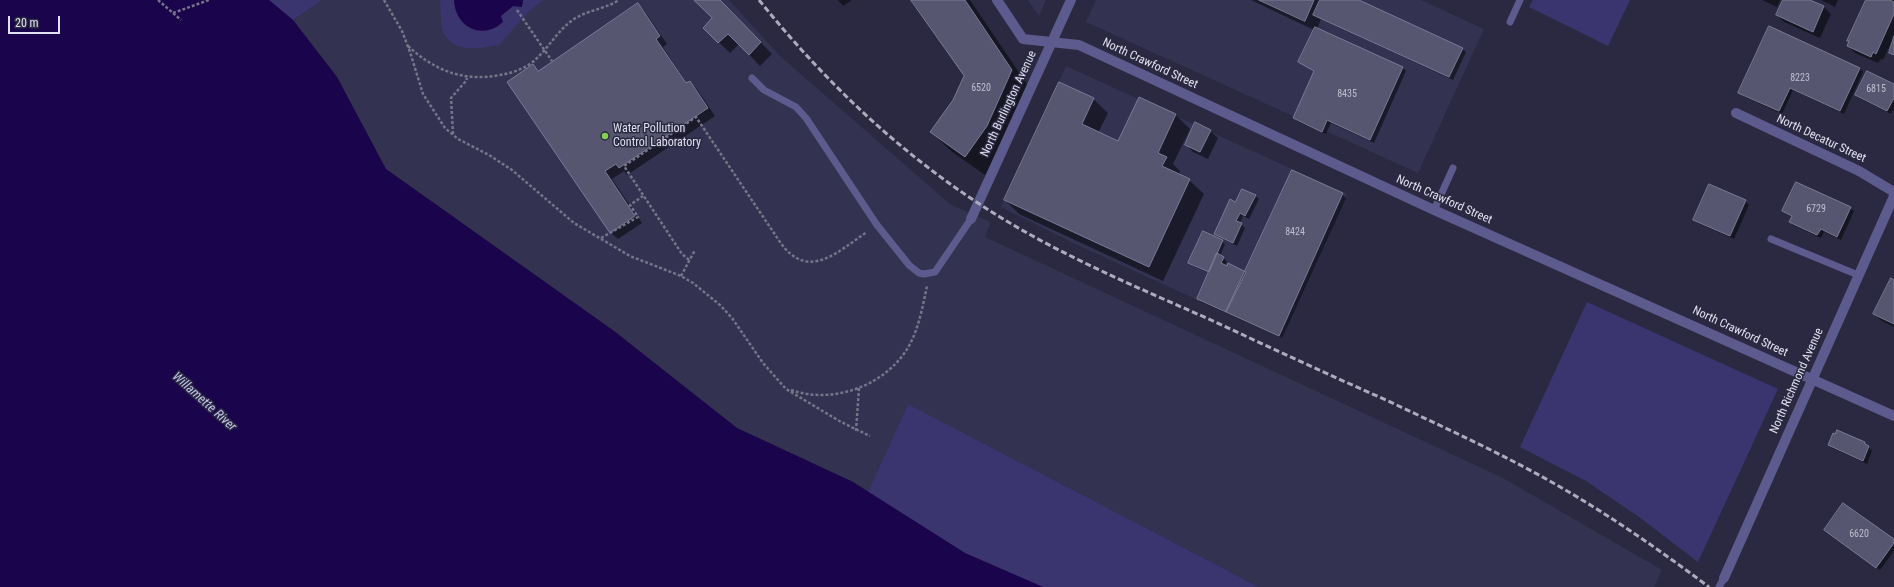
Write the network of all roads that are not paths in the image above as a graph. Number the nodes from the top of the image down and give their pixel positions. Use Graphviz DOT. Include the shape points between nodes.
graph roads {
  1 [pos="997,0"];
  2 [pos="1071,0"];
  3 [pos="1520,0"];
  4 [pos="1510,22"];
  5 [pos="1052,42"];
  6 [pos="752,78"];
  7 [pos="1736,113"];
  8 [pos="1453,168"];
  9 [pos="1894,192"];
  10 [pos="1894,196"];
  11 [pos="1434,210"];
  12 [pos="971,219"];
  13 [pos="1771,239"];
  14 [pos="1858,275"];
  15 [pos="1811,380"];
  16 [pos="1894,416"];
  17 [pos="1721,582"];
  1 -- 5 [label="street, North Crawford Street" via="1024,39"];
  2 -- 5 [label="street, North Burlington Avenue"];
  3 -- 4 [label="lane"];
  5 -- 11 [label="street, North Crawford Street" via="1080,45"];
  5 -- 12 [label="street, North Burlington Avenue"];
  6 -- 12 [label="lane" via="764,90 796,107 806,118 877,225 918,273 935,272"];
  7 -- 9 [label="street, North Decatur Street" via="1859,171"];
  8 -- 11 [label="lane"];
  10 -- 14 [label="street, North Richmond Avenue"];
  11 -- 15 [label="street, North Crawford Street"];
  13 -- 14 [label="lane"];
  14 -- 15 [label="street, North Richmond Avenue"];
  15 -- 16 [label="street, North Crawford Street"];
  15 -- 17 [label="street, North Richmond Avenue"];
}
